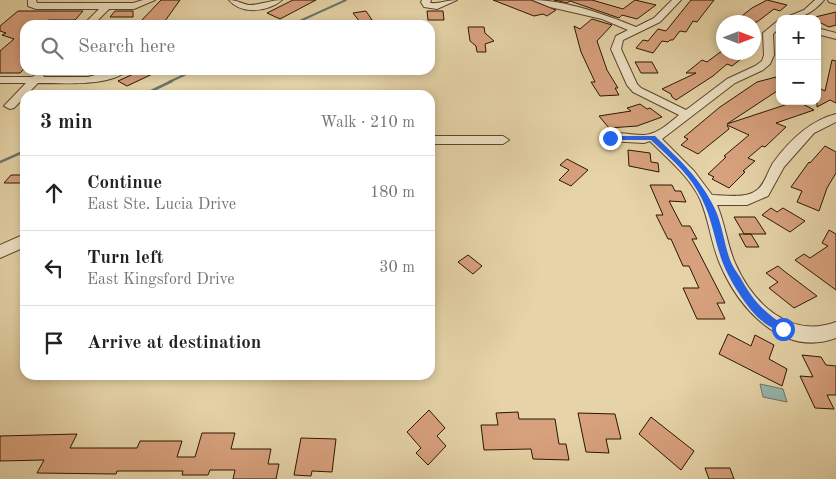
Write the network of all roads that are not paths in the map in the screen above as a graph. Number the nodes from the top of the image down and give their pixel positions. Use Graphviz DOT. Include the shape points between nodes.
graph roads {
  1 [pos="233,0"];
  2 [pos="278,0"];
  3 [pos="427,0"];
  4 [pos="453,0"];
  5 [pos="537,0"];
  6 [pos="677,0"];
  7 [pos="820,0"];
  8 [pos="832,0"];
  9 [pos="836,1"];
  10 [pos="32,2"];
  11 [pos="147,2"];
  12 [pos="107,6"];
  13 [pos="798,15"];
  14 [pos="93,20"];
  15 [pos="776,26"];
  16 [pos="636,30"];
  17 [pos="821,31"];
  18 [pos="836,36"];
  19 [pos="40,75"];
  20 [pos="109,75"];
  21 [pos="0,80"];
  22 [pos="36,80"];
  23 [pos="26,90"];
  24 [pos="20,96"];
  25 [pos="10,106"];
  26 [pos="687,115"];
  27 [pos="836,118"];
  28 [pos="610,138"];
  29 [pos="653,138"];
  30 [pos="435,140"];
  31 [pos="502,140"];
  32 [pos="707,200"];
  33 [pos="20,242"];
  34 [pos="0,252"];
  35 [pos="836,330"];
  1 -- 2 [label="street" via="247,7"];
  3 -- 4 [label="street" via="427,5 435,6"];
  5 -- 16 [label="street" via="605,17"];
  6 -- 16 [label="street" via="657,20"];
  7 -- 13 [label="street"];
  8 -- 9 [label="street"];
  10 -- 12 [label="street"];
  11 -- 12 [label="street"];
  12 -- 14 [label="street"];
  15 -- 26 [label="street" via="768,33 769,55 763,65 731,81"];
  16 -- 26 [label="street" via="623,35 616,45 632,85 643,94"];
  17 -- 18 [label="street"];
  19 -- 22 [label="street"];
  20 -- 22 [label="street" via="88,80"];
  21 -- 22 [label="street"];
  22 -- 23 [label="street"];
  24 -- 25 [label="street"];
  26 -- 29 [label="street"];
  27 -- 32 [label="street" via="810,130 779,165 763,193 747,200"];
  28 -- 29 [label="street"];
  29 -- 32 [label="street" via="689,173"];
  30 -- 31 [label="street"];
  32 -- 35 [label="street" via="726,260 756,309 768,320 796,333 814,337"];
  33 -- 34 [label="street"];
}
